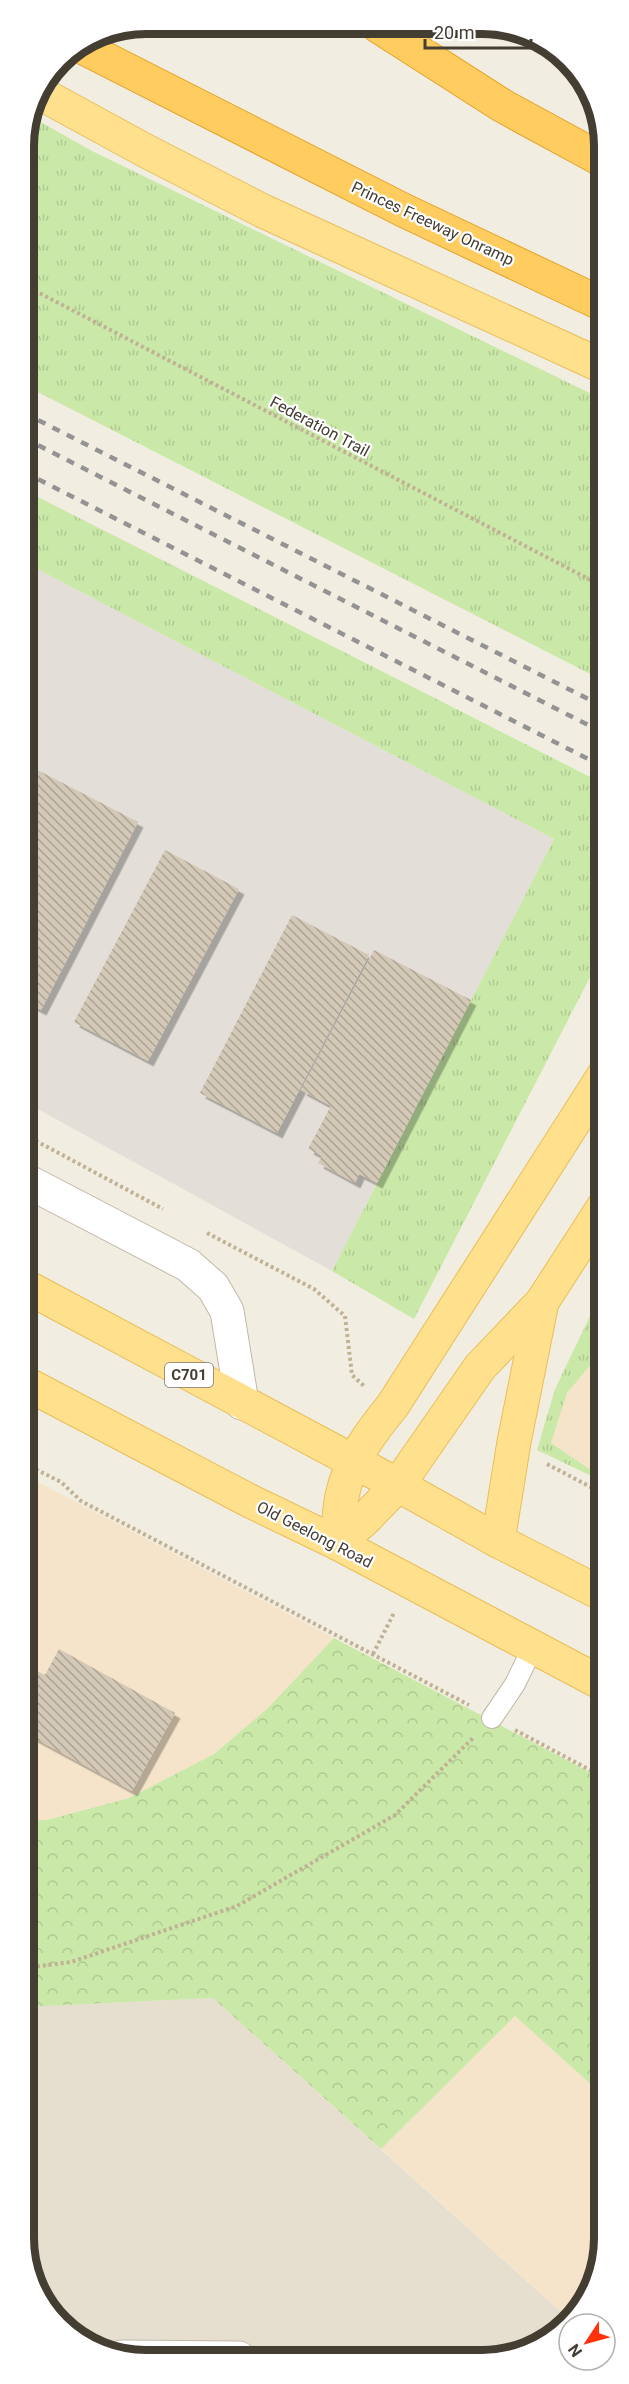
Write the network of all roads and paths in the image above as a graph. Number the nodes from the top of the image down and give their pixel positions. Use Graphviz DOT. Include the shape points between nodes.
graph roads {
  1 [pos="392,35"];
  2 [pos="89,51"];
  3 [pos="46,97"];
  4 [pos="594,155"];
  5 [pos="35,291"];
  6 [pos="594,300"];
  7 [pos="594,362"];
  8 [pos="594,582"];
  9 [pos="594,1091"];
  10 [pos="35,1185"];
  11 [pos="594,1222"];
  12 [pos="34,1291"];
  13 [pos="543,1302"];
  14 [pos="34,1388"];
  15 [pos="242,1403"];
  16 [pos="354,1462"];
  17 [pos="546,1464"];
  18 [pos="34,1469"];
  19 [pos="398,1485"];
  20 [pos="594,1489"];
  21 [pos="498,1541"];
  22 [pos="337,1543"];
  23 [pos="570,1578"];
  24 [pos="594,1579"];
  25 [pos="594,1590"];
  26 [pos="395,1609"];
  27 [pos="533,1647"];
  28 [pos="373,1654"];
  29 [pos="594,1679"];
  30 [pos="492,1718"];
  31 [pos="594,1773"];
  32 [pos="34,1967"];
  1 -- 4 [label="highway" via="475,89"];
  2 -- 6 [label="highway, Princes Freeway Onramp" via="403,210"];
  3 -- 7 [label="main road" via="263,211"];
  5 -- 8 [label="path, Federation Trail"];
  9 -- 16 [label="main road"];
  10 -- 15 [label="street" via="188,1265 213,1287 226,1311"];
  11 -- 13 [label="main road"];
  12 -- 15 [label="main road, C701"];
  13 -- 19 [label="main road" via="480,1367"];
  13 -- 21 [label="main road"];
  14 -- 22 [label="main road, Old Geelong Road"];
  15 -- 16 [label="main road, C701"];
  16 -- 19 [label="main road, C701"];
  16 -- 22 [label="main road" via="342,1496"];
  17 -- 20 [label="path"];
  18 -- 28 [label="path" via="61,1482 81,1501"];
  19 -- 21 [label="main road, C701"];
  19 -- 22 [label="main road"];
  21 -- 23 [label="main road, C701"];
  22 -- 27 [label="main road, Old Geelong Road"];
  23 -- 24 [label="lane"];
  23 -- 25 [label="main road, C701"];
  26 -- 28 [label="path"];
  27 -- 29 [label="main road, Old Geelong Road"];
  27 -- 30 [label="lane"];
  28 -- 30 [label="path"];
  30 -- 31 [label="path"];
  30 -- 32 [label="path" via="395,1815 237,1906 71,1962"];
}
